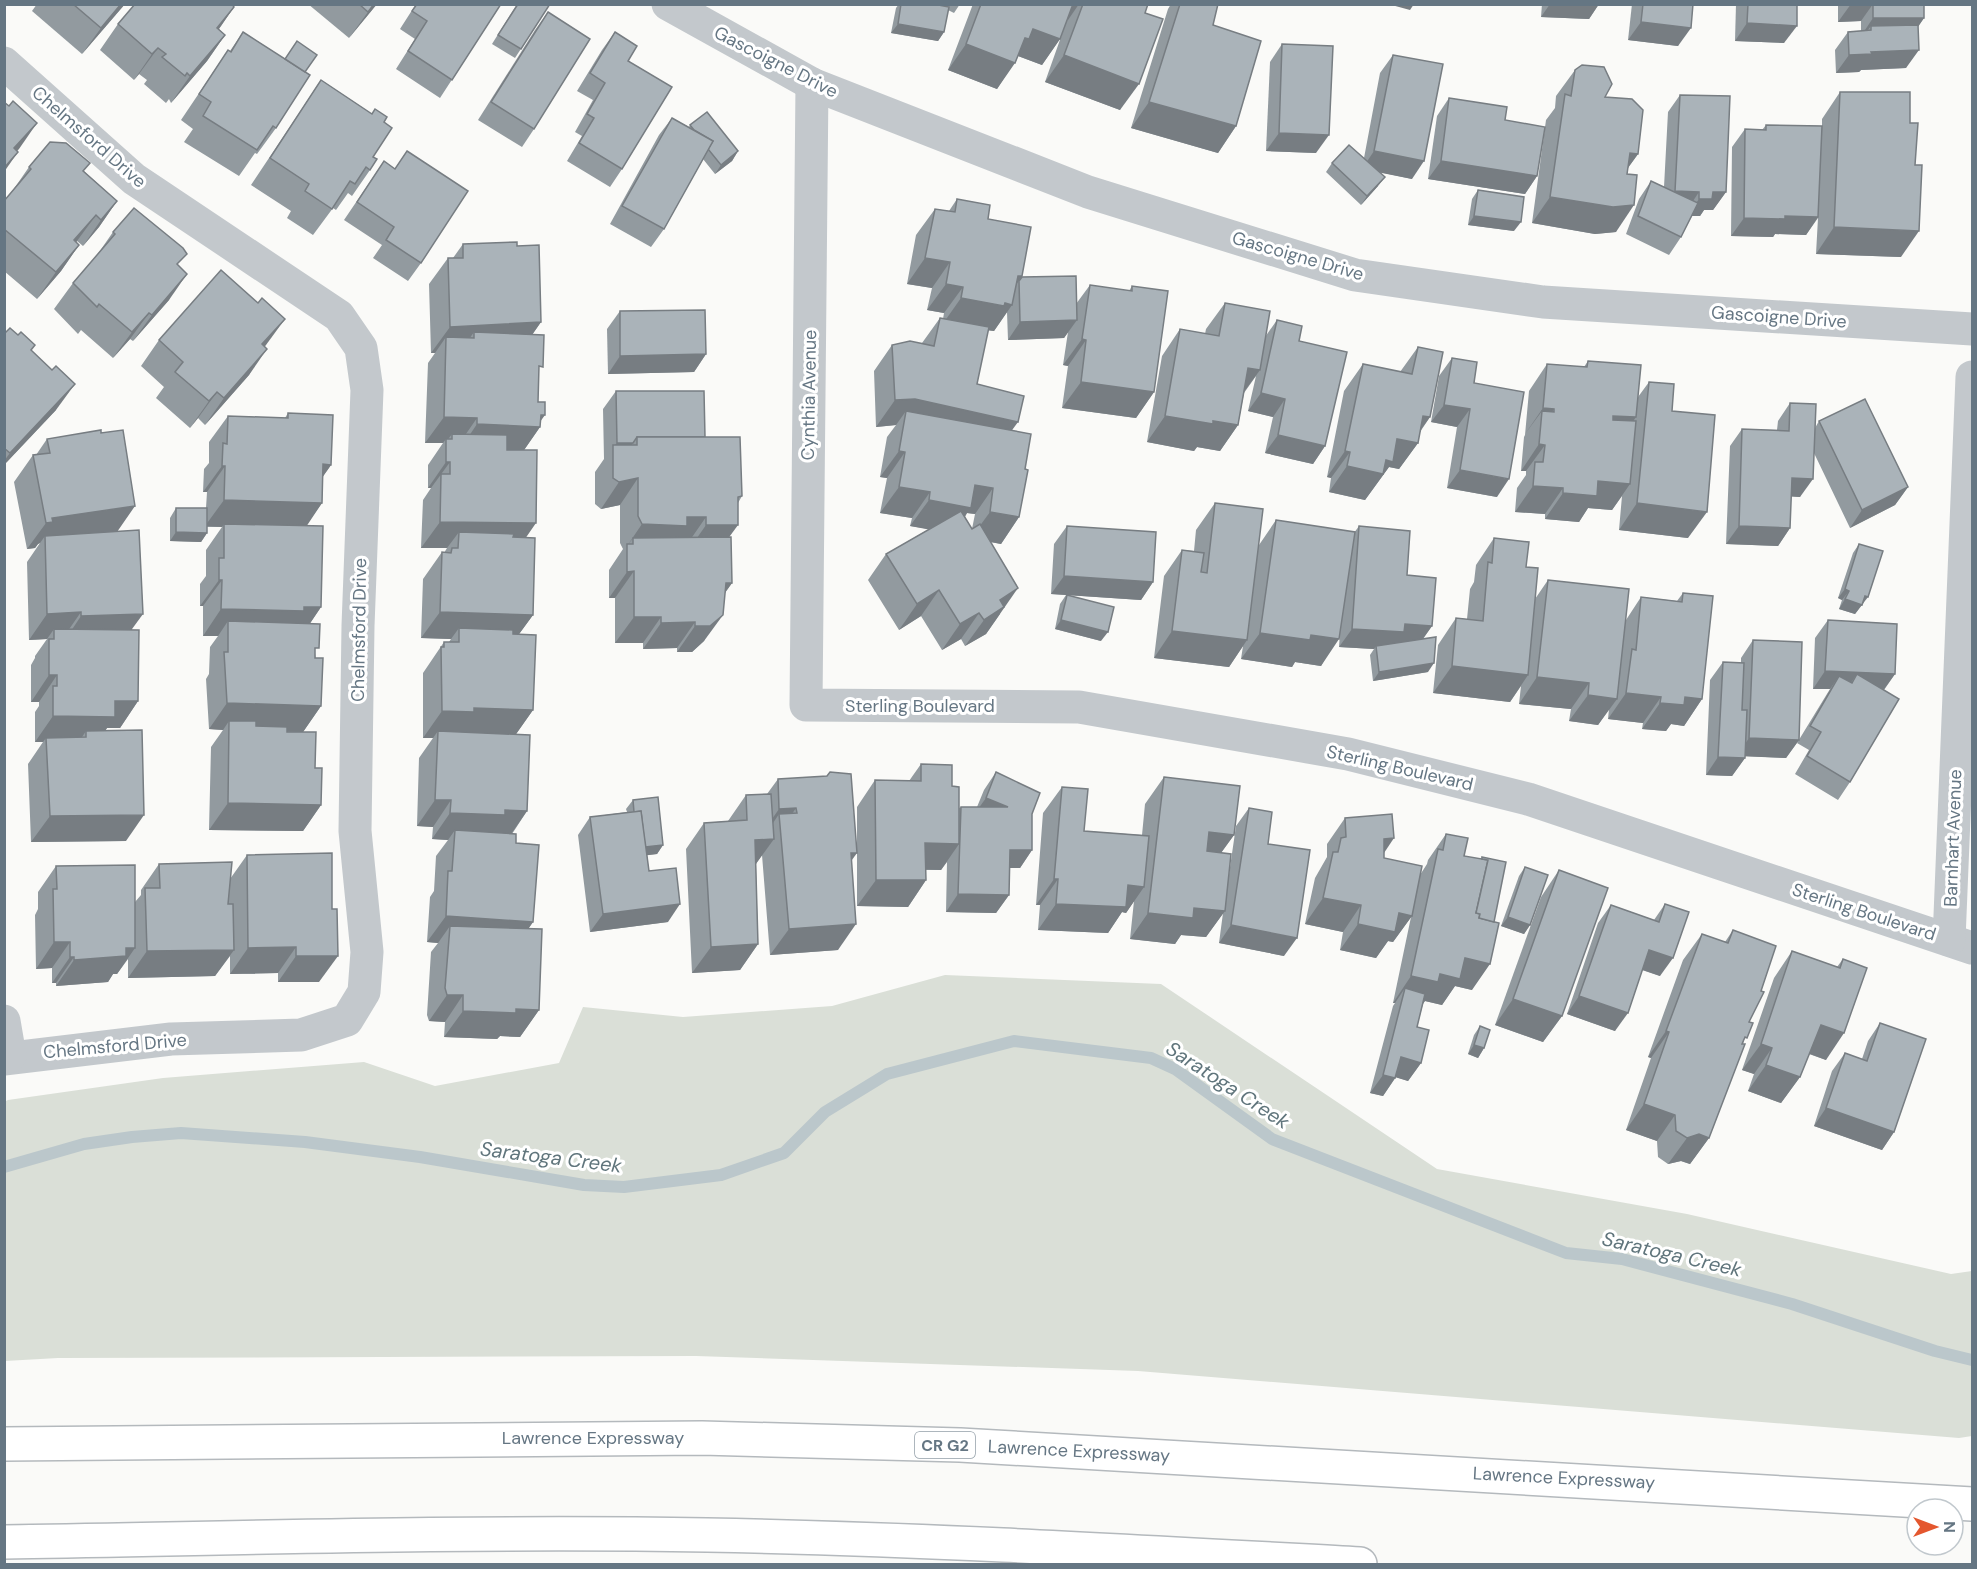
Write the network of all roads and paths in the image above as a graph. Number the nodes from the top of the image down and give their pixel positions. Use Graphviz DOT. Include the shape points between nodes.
graph roads {
  1 [pos="668,4"];
  2 [pos="4,63"];
  3 [pos="812,84"];
  4 [pos="1972,329"];
  5 [pos="1972,377"];
  6 [pos="806,705"];
  7 [pos="1961,944"];
  8 [pos="4,1021"];
  9 [pos="7,1057"];
  10 [pos="4,1444"];
  11 [pos="1972,1504"];
  12 [pos="4,1542"];
  13 [pos="1360,1564"];
  1 -- 3 [label="street, Gascoigne Drive"];
  2 -- 9 [label="street, Chelmsford Drive" via="134,179 339,316 361,348 367,390 355,831 367,952 364,992 347,1020 301,1035 171,1039"];
  3 -- 4 [label="street, Gascoigne Drive" via="1088,192 1355,274 1543,302"];
  3 -- 6 [label="street, Cynthia Avenue"];
  5 -- 7 [label="street, Barnhart Avenue"];
  6 -- 7 [label="street, Sterling Boulevard" via="1078,707 1348,754 1528,799"];
  8 -- 9 [label="street"];
  10 -- 11 [label="highway, Lawrence Expressway / CR G2" via="702,1438 960,1445"];
  12 -- 13 [label="highway" via="708,1535"];
}
